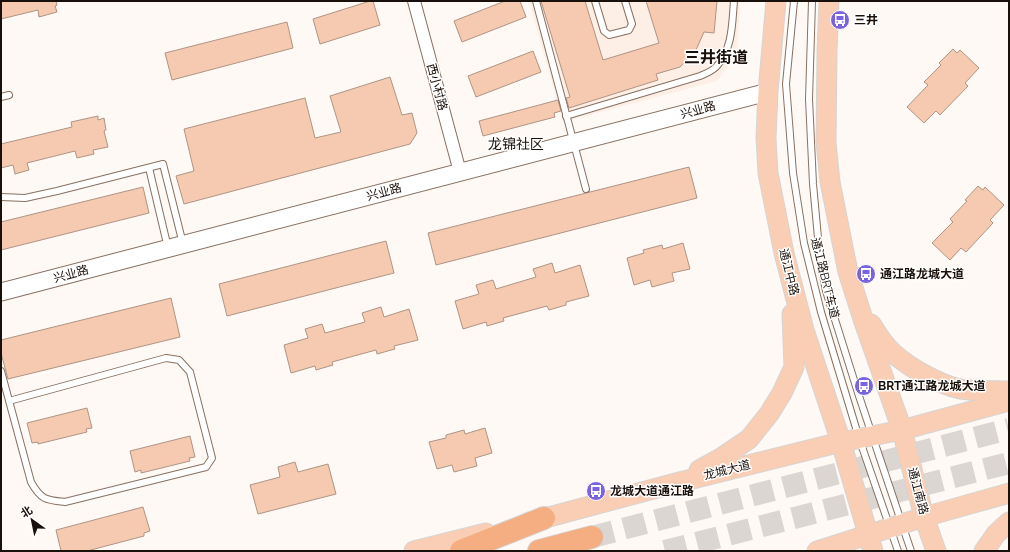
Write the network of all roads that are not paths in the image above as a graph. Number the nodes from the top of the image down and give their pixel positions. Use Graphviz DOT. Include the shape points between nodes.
graph roads {
  1 [pos="414,1"];
  2 [pos="536,1"];
  3 [pos="595,1"];
  4 [pos="625,1"];
  5 [pos="734,1"];
  6 [pos="776,1"];
  7 [pos="794,1"];
  8 [pos="812,1"];
  9 [pos="829,1"];
  10 [pos="768,92"];
  11 [pos="8,95"];
  12 [pos="1,97"];
  13 [pos="566,116"];
  14 [pos="573,143"];
  15 [pos="149,168"];
  16 [pos="460,172"];
  17 [pos="586,188"];
  18 [pos="1,197"];
  19 [pos="175,246"];
  20 [pos="784,253"];
  21 [pos="1,292"];
  22 [pos="856,298"];
  23 [pos="1,371"];
  24 [pos="1009,390"];
  25 [pos="9,401"];
  26 [pos="1009,401"];
  27 [pos="902,430"];
  28 [pos="858,438"];
  29 [pos="676,482"];
  30 [pos="1009,493"];
  31 [pos="924,517"];
  32 [pos="544,518"];
  33 [pos="1009,522"];
  34 [pos="896,526"];
  35 [pos="592,537"];
  36 [pos="870,543"];
  37 [pos="414,551"];
  38 [pos="461,551"];
  39 [pos="539,551"];
  40 [pos="817,551"];
  41 [pos="898,551"];
  42 [pos="911,551"];
  43 [pos="936,551"];
  44 [pos="984,551"];
  1 -- 16 [label="street, 西小村路"];
  2 -- 13 [label="lane"];
  3 -- 4 [label="lane" via="604,32 609,35 629,30 632,24"];
  5 -- 13 [label="lane" via="731,39 716,68 700,76"];
  6 -- 10 [label="main road, 通江中路"];
  7 -- 28 [label="lane, 通江路BRT车道" via="786,84 793,173 804,243 821,312"];
  8 -- 28 [label="lane, 通江路BRT车道" via="809,99 820,259 826,291 859,396"];
  9 -- 22 [label="main road" via="826,142 830,182 848,272"];
  10 -- 14 [label="street, 兴业路"];
  10 -- 20 [label="main road, 通江中路" via="768,173"];
  11 -- 12 [label="lane"];
  13 -- 14 [label="lane"];
  14 -- 16 [label="street, 兴业路"];
  14 -- 17 [label="lane"];
  15 -- 18 [label="lane" via="25,198"];
  15 -- 19 [label="lane"];
  15 -- 19 [label="lane" via="163,164"];
  16 -- 19 [label="street, 兴业路"];
  19 -- 21 [label="street, 兴业路"];
  20 -- 28 [label="main road, 通江中路" via="804,330"];
  20 -- 29 [label="main road" via="792,317 794,367 782,393 749,439 721,458"];
  22 -- 24 [label="main road" via="876,334 892,352 917,370 938,382 960,389"];
  22 -- 27 [label="main road"];
  23 -- 25 [label="lane"];
  25 -- 25 [label="lane" via="31,482 38,494 50,500 65,502 206,467 212,458 190,372 179,360 166,358"];
  26 -- 27 [label="main road, 龙城大道"];
  27 -- 28 [label="main road, 龙城大道"];
  27 -- 31 [label="main road, 通江南路"];
  28 -- 29 [label="main road, 龙城大道"];
  28 -- 34 [label="lane, 通江路BRT车道"];
  28 -- 34 [label="lane, 通江路BRT车道"];
  28 -- 36 [label="main road, 通江中路"];
  29 -- 32 [label="main road, 龙城大道"];
  30 -- 31 [label="main road"];
  31 -- 34 [label="main road"];
  31 -- 43 [label="main road, 通江南路"];
  32 -- 37 [label="main road, 龙城大道"];
  32 -- 38 [label="highway"];
  33 -- 44 [label="main road" via="996,534"];
  34 -- 36 [label="main road"];
  34 -- 41 [label="lane, 通江路BRT车道"];
  34 -- 42 [label="lane, 通江路BRT车道"];
  35 -- 39 [label="highway"];
  36 -- 40 [label="main road"];
}
